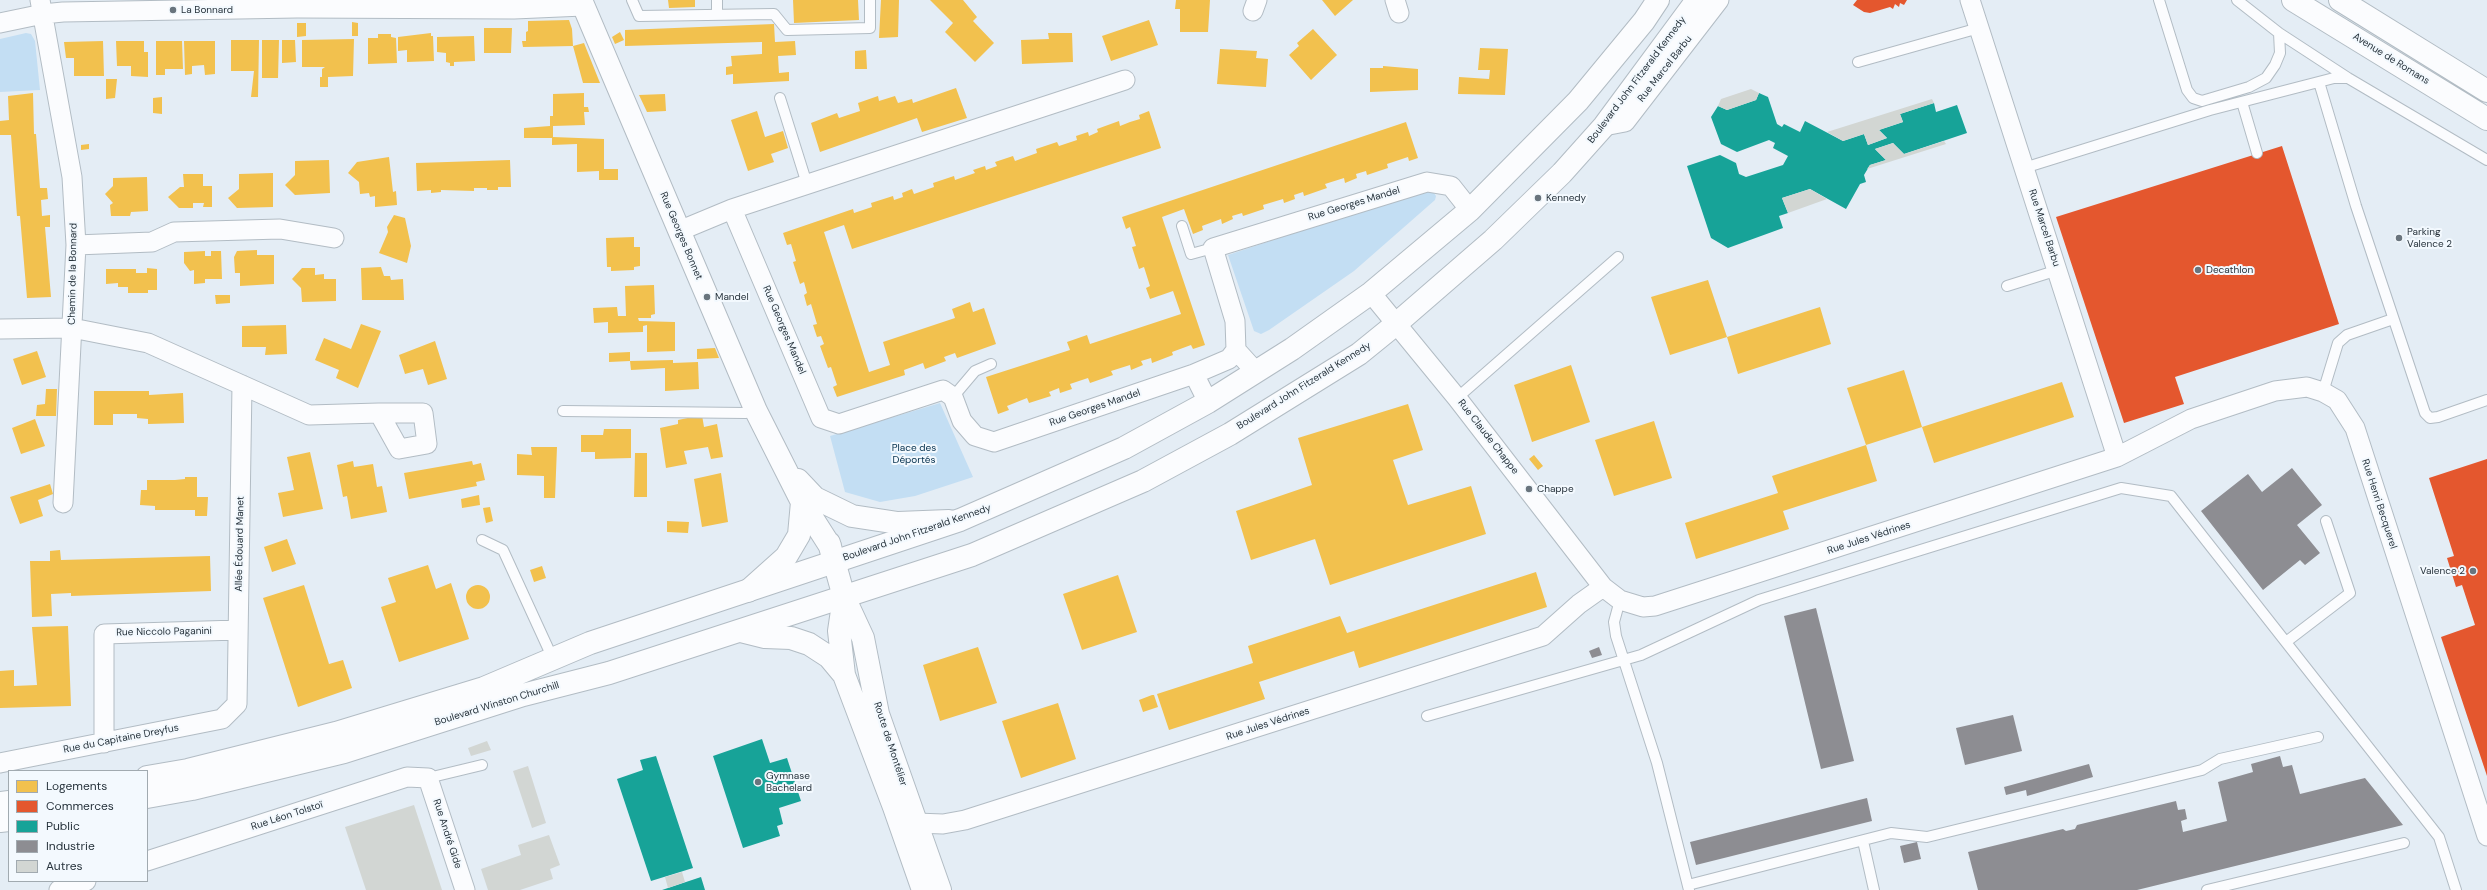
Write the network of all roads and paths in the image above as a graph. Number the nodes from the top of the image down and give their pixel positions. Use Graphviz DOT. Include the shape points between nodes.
graph roads {
  1 [pos="632,0"];
  2 [pos="717,0"];
  3 [pos="870,0"];
  4 [pos="1658,0"];
  5 [pos="1697,0"];
  6 [pos="1718,0"];
  7 [pos="1970,0"];
  8 [pos="2159,0"];
  9 [pos="2237,0"];
  10 [pos="2293,0"];
  11 [pos="2340,0"];
  12 [pos="582,3"];
  13 [pos="42,7"];
  14 [pos="717,15"];
  15 [pos="0,23"];
  16 [pos="1980,28"];
  17 [pos="2279,33"];
  18 [pos="1858,62"];
  19 [pos="2348,78"];
  20 [pos="1124,80"];
  21 [pos="2319,82"];
  22 [pos="2487,91"];
  23 [pos="780,98"];
  24 [pos="2242,102"];
  25 [pos="2487,119"];
  26 [pos="1604,126"];
  27 [pos="2257,153"];
  28 [pos="2482,154"];
  29 [pos="2487,160"];
  30 [pos="2024,168"];
  31 [pos="807,184"];
  32 [pos="732,209"];
  33 [pos="1470,210"];
  34 [pos="1182,226"];
  35 [pos="679,231"];
  36 [pos="334,238"];
  37 [pos="76,245"];
  38 [pos="1213,248"];
  39 [pos="1618,257"];
  40 [pos="2058,270"];
  41 [pos="2007,286"];
  42 [pos="1371,293"];
  43 [pos="2393,319"];
  44 [pos="1396,324"];
  45 [pos="72,328"];
  46 [pos="0,329"];
  47 [pos="1236,350"];
  48 [pos="991,364"];
  49 [pos="1256,372"];
  50 [pos="1194,374"];
  51 [pos="242,385"];
  52 [pos="2323,392"];
  53 [pos="953,397"];
  54 [pos="1457,398"];
  55 [pos="2487,400"];
  56 [pos="1208,402"];
  57 [pos="563,411"];
  58 [pos="756,411"];
  59 [pos="379,413"];
  60 [pos="2117,457"];
  61 [pos="809,500"];
  62 [pos="63,503"];
  63 [pos="960,520"];
  64 [pos="2326,521"];
  65 [pos="482,540"];
  66 [pos="832,554"];
  67 [pos="1603,587"];
  68 [pos="747,592"];
  69 [pos="844,597"];
  70 [pos="1620,600"];
  71 [pos="238,630"];
  72 [pos="741,631"];
  73 [pos="2286,642"];
  74 [pos="553,659"];
  75 [pos="1623,659"];
  76 [pos="844,675"];
  77 [pos="237,704"];
  78 [pos="1427,716"];
  79 [pos="2318,737"];
  80 [pos="104,743"];
  81 [pos="0,763"];
  82 [pos="482,765"];
  83 [pos="148,777"];
  84 [pos="428,778"];
  85 [pos="148,797"];
  86 [pos="916,823"];
  87 [pos="2487,836"];
  88 [pos="1863,841"];
  89 [pos="2404,843"];
  90 [pos="148,861"];
  91 [pos="83,882"];
  92 [pos="1688,887"];
  93 [pos="58,890"];
  94 [pos="465,890"];
  95 [pos="923,890"];
  96 [pos="940,890"];
  97 [pos="1874,890"];
  98 [pos="2208,890"];
  99 [pos="2456,890"];
  1 -- 14 [label="lane" via="639,16"];
  2 -- 14 [label="lane"];
  3 -- 14 [label="lane" via="870,28 787,30 774,14"];
  4 -- 33 [label="main road, Boulevard John Fitzerald Kennedy" via="1644,21 1578,100"];
  5 -- 26 [label="main road, Boulevard John Fitzerald Kennedy"];
  6 -- 26 [label="street, Rue Marcel Barbu" via="1625,122"];
  7 -- 16 [label="street, Rue Marcel Barbu"];
  8 -- 17 [label="lane" via="2187,90 2193,98 2202,101 2249,87 2266,78 2280,53"];
  9 -- 17 [label="lane"];
  10 -- 25 [label="main road, Avenue de Romans"];
  11 -- 22 [label="main road"];
  12 -- 13 [label="street" via="514,9"];
  12 -- 35 [label="main road, Rue Georges Bonnet"];
  13 -- 15 [label="street"];
  13 -- 37 [label="street, Chemin de la Bonnard" via="72,176"];
  16 -- 18 [label="lane"];
  16 -- 30 [label="street, Rue Marcel Barbu"];
  17 -- 19 [label="lane"];
  19 -- 21 [label="lane"];
  19 -- 28 [label="lane"];
  20 -- 31 [label="street"];
  21 -- 24 [label="lane"];
  21 -- 43 [label="lane"];
  23 -- 31 [label="lane"];
  24 -- 27 [label="lane"];
  24 -- 30 [label="lane"];
  26 -- 44 [label="main road, Boulevard John Fitzerald Kennedy" via="1538,198"];
  28 -- 29 [label="lane"];
  30 -- 40 [label="street, Rue Marcel Barbu"];
  31 -- 32 [label="street"];
  32 -- 35 [label="street"];
  32 -- 53 [label="street, Rue Georges Mandel" via="821,418 839,424 943,390"];
  33 -- 38 [label="street, Rue Georges Mandel" via="1451,186 1427,182"];
  33 -- 42 [label="main road, Boulevard John Fitzerald Kennedy"];
  34 -- 38 [label="lane" via="1191,254"];
  35 -- 58 [label="main road, Rue Georges Bonnet"];
  36 -- 37 [label="street" via="280,228 174,232 152,242"];
  37 -- 45 [label="street, Chemin de la Bonnard"];
  38 -- 47 [label="street" via="1235,321"];
  39 -- 54 [label="lane"];
  40 -- 41 [label="lane"];
  40 -- 60 [label="street, Rue Marcel Barbu"];
  42 -- 44 [label="street, Rue Claude Chappe"];
  42 -- 49 [label="main road, Boulevard John Fitzerald Kennedy"];
  43 -- 52 [label="lane" via="2347,335 2338,343"];
  43 -- 55 [label="lane" via="2425,413 2430,418"];
  44 -- 54 [label="street, Rue Claude Chappe"];
  44 -- 69 [label="main road, Boulevard John Fitzerald Kennedy" via="1359,354 1230,434 1143,481 972,555"];
  45 -- 46 [label="street"];
  45 -- 51 [label="street" via="148,343"];
  45 -- 62 [label="street, Chemin de la Bonnard"];
  47 -- 49 [label="street"];
  47 -- 50 [label="street, Rue Georges Mandel" via="1229,359"];
  48 -- 53 [label="lane" via="976,371"];
  49 -- 56 [label="main road, Boulevard John Fitzerald Kennedy"];
  50 -- 53 [label="street, Rue Georges Mandel" via="994,442 975,436 962,421"];
  50 -- 56 [label="street"];
  51 -- 59 [label="street" via="309,415"];
  51 -- 71 [label="street, Allée Édouard Manet"];
  52 -- 60 [label="street, Rue Henri Becquerel" via="2307,387 2275,390 2191,419"];
  52 -- 87 [label="street, Rue Henri Becquerel" via="2337,400 2355,428"];
  54 -- 67 [label="street, Rue Claude Chappe"];
  56 -- 63 [label="main road, Boulevard John Fitzerald Kennedy" via="1124,448"];
  57 -- 58 [label="lane"];
  58 -- 61 [label="main road, Rue Georges Bonnet" via="772,445"];
  60 -- 70 [label="street, Rue Jules Védrines" via="1655,606 1631,605"];
  61 -- 63 [label="main road" via="852,516 877,521 898,523"];
  61 -- 66 [label="main road, Rue Georges Bonnet"];
  61 -- 68 [label="main road" via="798,535 786,557"];
  63 -- 66 [label="main road, Boulevard John Fitzerald Kennedy"];
  64 -- 73 [label="lane" via="2350,593"];
  65 -- 74 [label="lane" via="503,550"];
  66 -- 68 [label="main road, Boulevard Winston Churchill"];
  66 -- 69 [label="main road, Route de Montélier"];
  67 -- 70 [label="street, Rue Claude Chappe"];
  67 -- 86 [label="street, Rue Jules Védrines" via="1579,604 1543,636 973,817 943,824"];
  68 -- 74 [label="main road, Boulevard Winston Churchill" via="590,643"];
  69 -- 72 [label="main road, Boulevard Winston Churchill"];
  69 -- 76 [label="main road, Route de Montélier" via="839,631"];
  69 -- 86 [label="main road, Route de Montélier" via="863,638 878,714"];
  70 -- 75 [label="lane" via="1614,622"];
  71 -- 77 [label="street, Allée Édouard Manet"];
  71 -- 80 [label="street, Rue Niccolo Paganini" via="104,634"];
  72 -- 76 [label="main road, Route de Montélier" via="765,637 791,638 809,644 829,657"];
  72 -- 85 [label="main road, Boulevard Winston Churchill" via="609,673 523,695 344,752 192,789"];
  73 -- 75 [label="lane" via="2171,496 2121,488 1759,600 1641,655"];
  73 -- 99 [label="lane" via="2439,837"];
  74 -- 83 [label="main road, Boulevard Winston Churchill" via="484,688 336,733 188,770"];
  75 -- 78 [label="lane"];
  75 -- 92 [label="lane" via="1658,763"];
  76 -- 95 [label="main road, Route de Montélier"];
  77 -- 80 [label="street, Rue du Capitaine Dreyfus" via="222,719"];
  79 -- 88 [label="lane" via="2220,759 2202,770 1927,837 1891,833"];
  80 -- 81 [label="street, Rue du Capitaine Dreyfus"];
  82 -- 84 [label="lane"];
  84 -- 90 [label="street, Rue Léon Tolstoï" via="407,777"];
  84 -- 94 [label="street, Rue André Gide"];
  86 -- 96 [label="main road, Route de Montélier"];
  88 -- 92 [label="lane"];
  88 -- 97 [label="lane"];
  89 -- 98 [label="lane"];
  91 -- 93 [label="street"];
}
